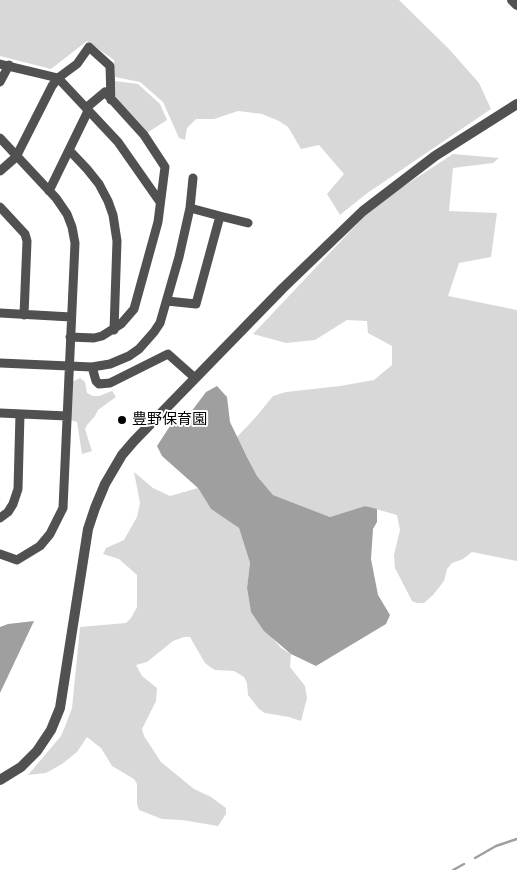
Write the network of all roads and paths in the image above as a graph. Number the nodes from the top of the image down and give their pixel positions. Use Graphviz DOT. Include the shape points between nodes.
graph roads {
  1 [pos="512,0"];
  2 [pos="517,5"];
  3 [pos="4,64"];
  4 [pos="58,78"];
  5 [pos="0,82"];
  6 [pos="111,100"];
  7 [pos="517,104"];
  8 [pos="87,109"];
  9 [pos="0,138"];
  10 [pos="70,151"];
  11 [pos="16,156"];
  12 [pos="0,171"];
  13 [pos="193,178"];
  14 [pos="49,191"];
  15 [pos="160,202"];
  16 [pos="0,207"];
  17 [pos="190,208"];
  18 [pos="220,216"];
  19 [pos="248,223"];
  20 [pos="167,301"];
  21 [pos="0,313"];
  22 [pos="24,315"];
  23 [pos="71,318"];
  24 [pos="114,330"];
  25 [pos="70,337"];
  26 [pos="0,363"];
  27 [pos="70,366"];
  28 [pos="92,367"];
  29 [pos="195,378"];
  30 [pos="0,413"];
  31 [pos="20,414"];
  32 [pos="67,416"];
  33 [pos="0,518"];
  34 [pos="0,554"];
  35 [pos="0,780"];
  1 -- 2 [label="street"];
  3 -- 4 [label="street"];
  3 -- 5 [label="street"];
  4 -- 6 [label="street" via="77,64 89,46 110,66"];
  4 -- 8 [label="street"];
  4 -- 11 [label="street"];
  6 -- 8 [label="street" via="105,92"];
  6 -- 15 [label="street" via="144,135 165,167"];
  7 -- 29 [label="street" via="435,156 372,203"];
  8 -- 10 [label="street"];
  8 -- 15 [label="street" via="130,157"];
  9 -- 11 [label="street"];
  10 -- 14 [label="street"];
  10 -- 24 [label="street" via="99,184 113,215 117,241"];
  11 -- 12 [label="street"];
  11 -- 14 [label="street"];
  13 -- 17 [label="street"];
  14 -- 23 [label="street" via="67,214 75,243"];
  15 -- 24 [label="street" via="158,222 134,309"];
  16 -- 22 [label="street" via="25,234 27,241"];
  17 -- 18 [label="street"];
  17 -- 20 [label="street"];
  18 -- 19 [label="street"];
  18 -- 20 [label="street" via="196,304"];
  20 -- 28 [label="street" via="160,323 139,349 110,364"];
  21 -- 22 [label="street"];
  22 -- 23 [label="street"];
  23 -- 25 [label="street"];
  24 -- 25 [label="street" via="94,338"];
  25 -- 27 [label="street"];
  26 -- 27 [label="street"];
  27 -- 28 [label="street"];
  27 -- 32 [label="street"];
  28 -- 29 [label="street" via="99,384 110,383 168,354"];
  29 -- 35 [label="street" via="122,455 105,484 88,529 60,708 37,751 21,767"];
  30 -- 31 [label="street"];
  31 -- 32 [label="street"];
  31 -- 33 [label="street" via="18,489 13,504"];
  32 -- 34 [label="street" via="64,500 60,516 40,546 17,560"];
}
